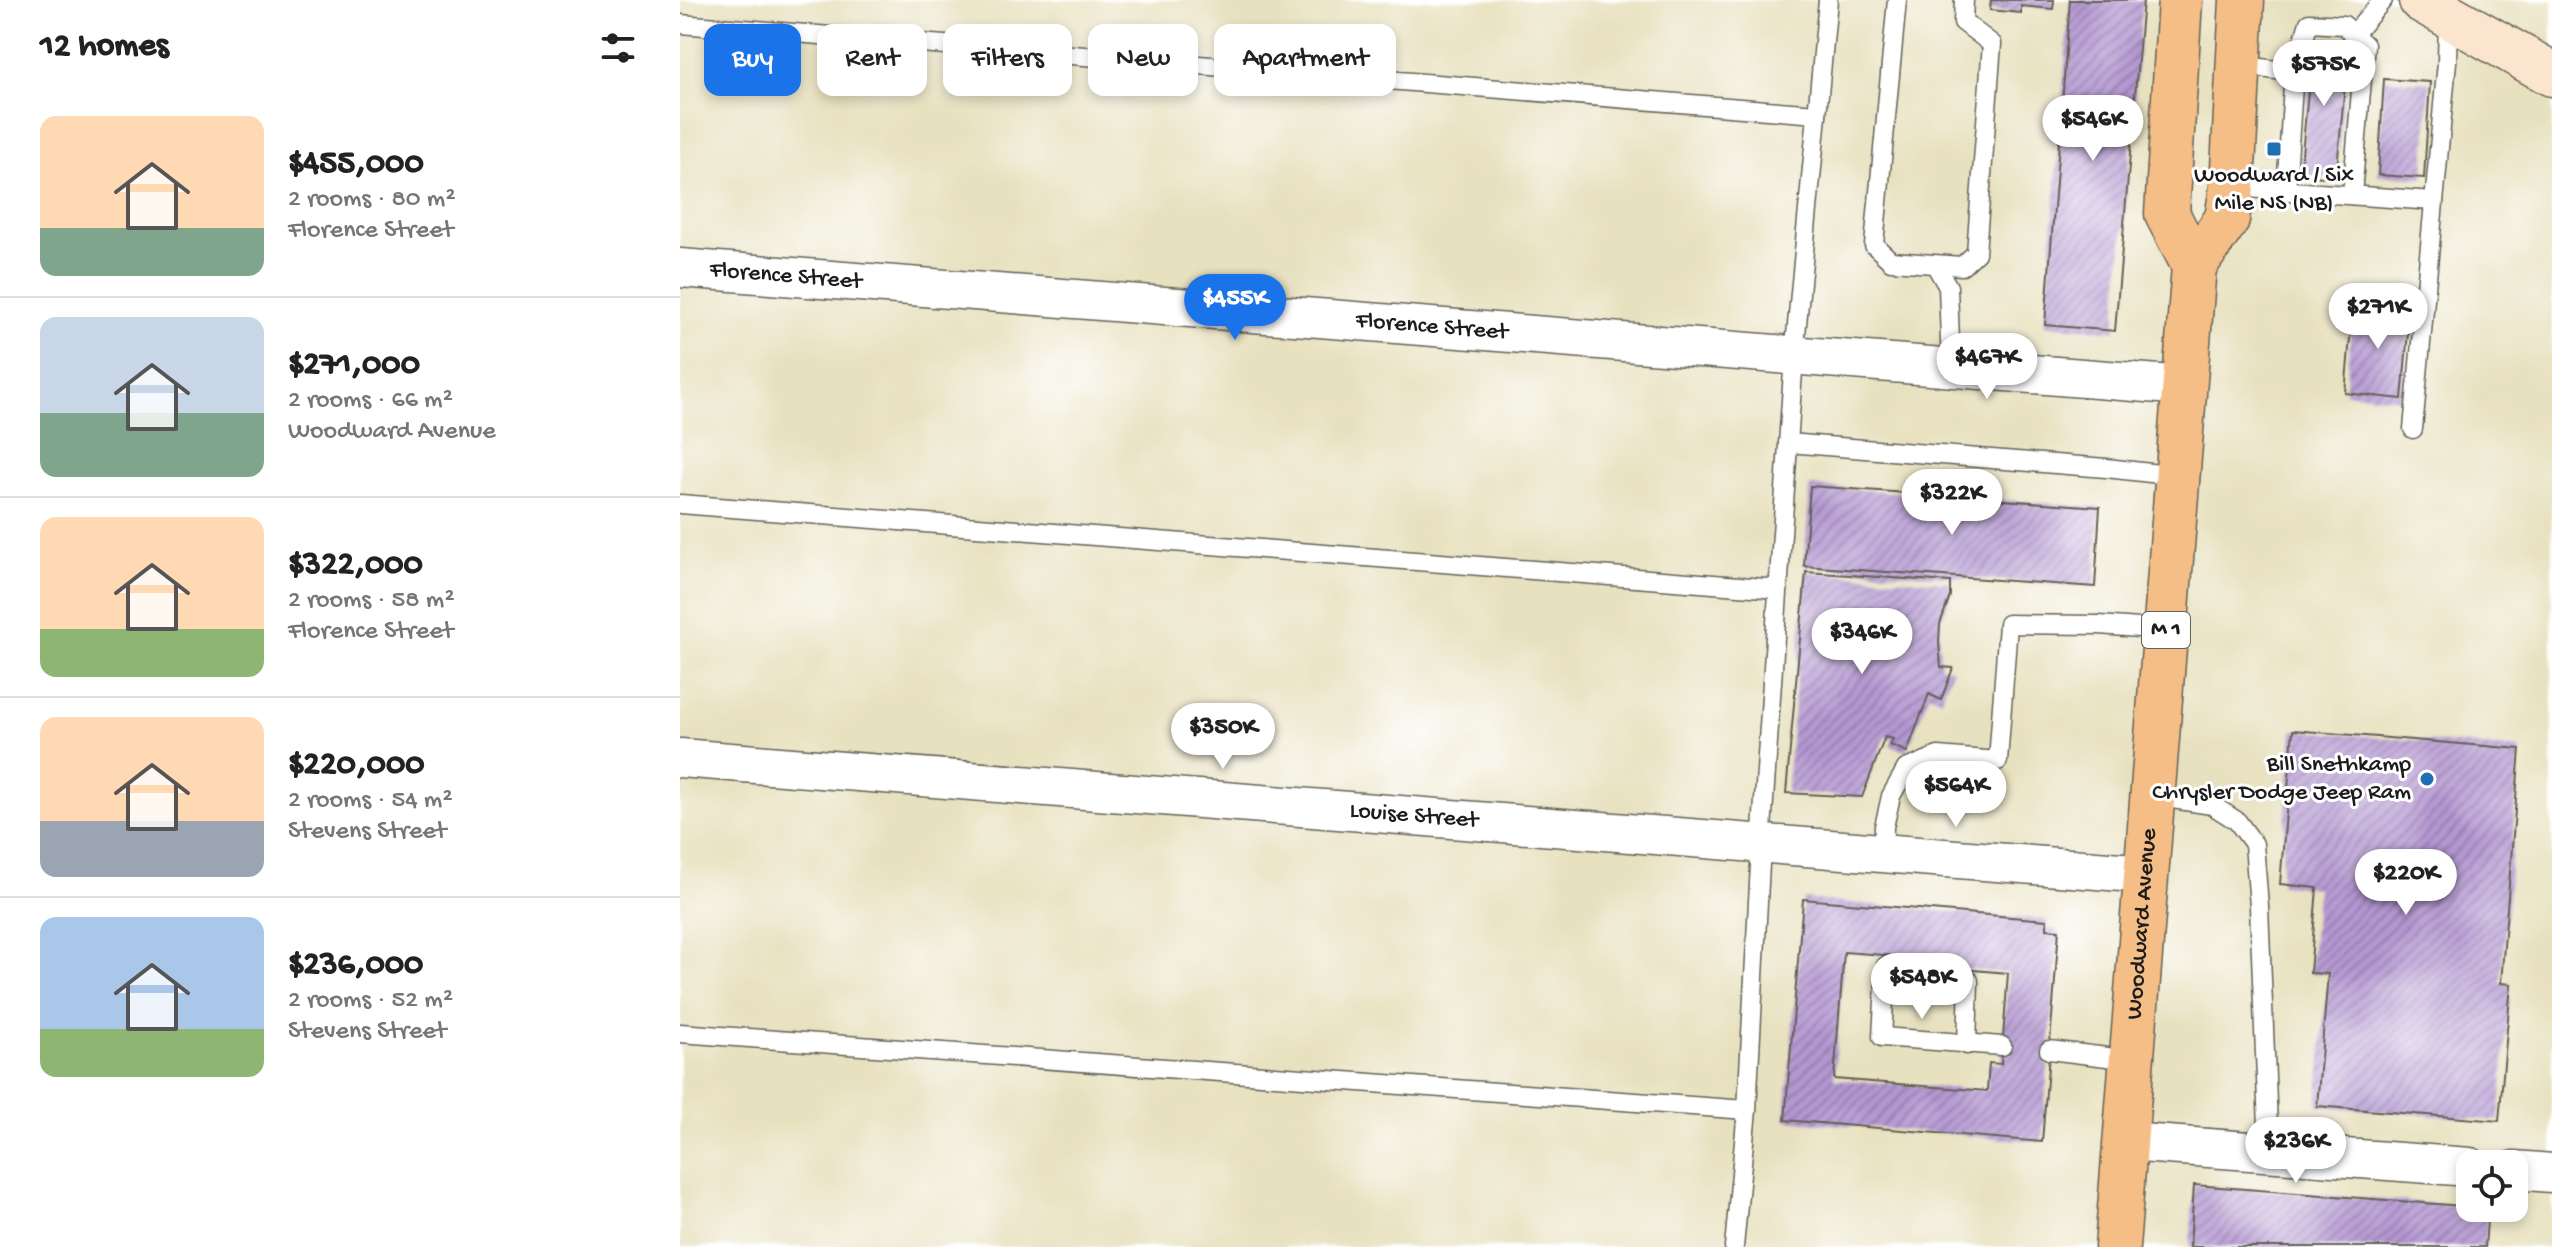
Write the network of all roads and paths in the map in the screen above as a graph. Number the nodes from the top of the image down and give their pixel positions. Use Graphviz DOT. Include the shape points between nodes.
graph roads {
  1 [pos="1828,0"];
  2 [pos="1897,0"];
  3 [pos="1964,0"];
  4 [pos="2180,0"];
  5 [pos="2242,0"];
  6 [pos="2383,0"];
  7 [pos="2434,8"];
  8 [pos="680,24"];
  9 [pos="2354,34"];
  10 [pos="2239,65"];
  11 [pos="2302,71"];
  12 [pos="2552,74"];
  13 [pos="1817,114"];
  14 [pos="2232,187"];
  15 [pos="2286,191"];
  16 [pos="2352,195"];
  17 [pos="2434,201"];
  18 [pos="1936,266"];
  19 [pos="2194,266"];
  20 [pos="680,268"];
  21 [pos="1794,356"];
  22 [pos="1951,367"];
  23 [pos="2185,386"];
  24 [pos="2413,429"];
  25 [pos="1788,443"];
  26 [pos="2178,476"];
  27 [pos="680,504"];
  28 [pos="1778,589"];
  29 [pos="2166,630"];
  30 [pos="680,758"];
  31 [pos="2153,796"];
  32 [pos="1761,845"];
  33 [pos="1883,854"];
  34 [pos="2147,874"];
  35 [pos="1886,966"];
  36 [pos="1969,981"];
  37 [pos="680,1033"];
  38 [pos="1967,1045"];
  39 [pos="2002,1046"];
  40 [pos="2049,1050"];
  41 [pos="2132,1060"];
  42 [pos="1747,1110"];
  43 [pos="2126,1142"];
  44 [pos="2269,1152"];
  45 [pos="2456,1166"];
  46 [pos="2528,1171"];
  47 [pos="2552,1173"];
  48 [pos="1734,1247"];
  49 [pos="2117,1247"];
  1 -- 13 [label="lane"];
  2 -- 18 [label="lane" via="1874,245 1891,261"];
  3 -- 18 [label="lane" via="1963,22 1992,44 1976,253 1962,266"];
  4 -- 19 [label="main road" via="2167,214"];
  5 -- 10 [label="main road"];
  6 -- 9 [label="lane"];
  7 -- 12 [label="main road"];
  7 -- 17 [label="lane" via="2447,62"];
  8 -- 13 [label="lane"];
  9 -- 11 [label="lane" via="2344,25 2309,23"];
  9 -- 16 [label="lane" via="2365,45 2354,73 2348,144"];
  10 -- 11 [label="lane"];
  10 -- 14 [label="main road"];
  11 -- 15 [label="lane" via="2297,140"];
  13 -- 21 [label="lane"];
  14 -- 15 [label="lane"];
  14 -- 19 [label="main road" via="2227,219"];
  15 -- 16 [label="lane"];
  16 -- 17 [label="lane"];
  17 -- 24 [label="lane"];
  18 -- 22 [label="lane" via="1948,287"];
  19 -- 23 [label="main road, Woodward Avenue / M 1"];
  20 -- 21 [label="street, Florence Street"];
  21 -- 22 [label="street, Florence Street"];
  21 -- 25 [label="lane"];
  22 -- 23 [label="street, Florence Street"];
  23 -- 26 [label="main road, Woodward Avenue / M 1"];
  25 -- 26 [label="lane"];
  25 -- 28 [label="lane"];
  26 -- 29 [label="main road, Woodward Avenue / M 1"];
  27 -- 28 [label="lane"];
  28 -- 32 [label="lane"];
  29 -- 31 [label="main road, Woodward Avenue / M 1"];
  29 -- 33 [label="lane" via="2008,624 1998,761 1938,756 1906,769 1891,796"];
  30 -- 32 [label="street, Louise Street"];
  31 -- 34 [label="main road, Woodward Avenue / M 1"];
  31 -- 44 [label="lane" via="2212,805 2237,821 2254,844"];
  32 -- 33 [label="street, Louise Street"];
  32 -- 42 [label="lane"];
  33 -- 34 [label="street, Louise Street"];
  34 -- 41 [label="main road, Woodward Avenue / M 1"];
  35 -- 38 [label="lane" via="1882,1037"];
  36 -- 38 [label="lane"];
  37 -- 42 [label="lane"];
  38 -- 39 [label="lane"];
  40 -- 41 [label="lane"];
  41 -- 43 [label="main road, Woodward Avenue / M 1"];
  42 -- 48 [label="lane"];
  43 -- 44 [label="street"];
  43 -- 49 [label="main road, Woodward Avenue / M 1"];
  44 -- 45 [label="street"];
  46 -- 47 [label="street"];
}
